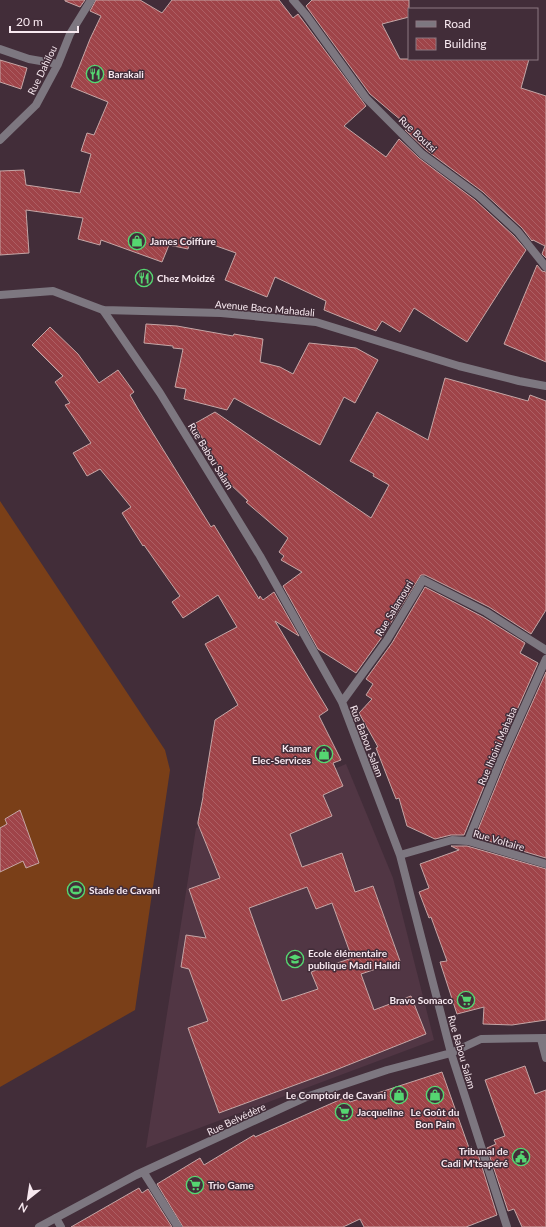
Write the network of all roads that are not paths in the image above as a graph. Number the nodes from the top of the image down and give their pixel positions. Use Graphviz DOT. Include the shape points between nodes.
graph roads {
  1 [pos="91,0"];
  2 [pos="293,0"];
  3 [pos="0,48"];
  4 [pos="58,64"];
  5 [pos="0,140"];
  6 [pos="546,267"];
  7 [pos="0,295"];
  8 [pos="104,310"];
  9 [pos="546,386"];
  10 [pos="546,650"];
  11 [pos="546,659"];
  12 [pos="342,702"];
  13 [pos="468,841"];
  14 [pos="400,856"];
  15 [pos="546,864"];
  16 [pos="544,1038"];
  17 [pos="451,1053"];
  18 [pos="546,1058"];
  19 [pos="144,1173"];
  20 [pos="56,1218"];
  21 [pos="39,1227"];
  22 [pos="62,1227"];
  23 [pos="178,1227"];
  24 [pos="507,1227"];
  1 -- 4 [label="street, Rue Dahilou" via="70,34"];
  2 -- 6 [label="street, Rue Boutsi" via="366,98 422,154 479,196 518,232"];
  3 -- 4 [label="street" via="30,59"];
  4 -- 5 [label="street, Rue Dahilou" via="36,105"];
  7 -- 8 [label="street, Avenue Baco Mahadali" via="53,292"];
  8 -- 9 [label="street, Avenue Baco Mahadali" via="221,313 316,322 459,366 519,382"];
  8 -- 12 [label="street, Rue Babou Salam" via="160,393 254,546"];
  10 -- 12 [label="street, Rue Salamouri" via="486,612 423,580 387,640"];
  11 -- 13 [label="street, Rue Ihioini Mahaba"];
  12 -- 14 [label="street, Rue Babou Salam"];
  13 -- 14 [label="street, Rue Voltaire" via="452,840"];
  13 -- 15 [label="street, Rue Voltaire"];
  14 -- 17 [label="street, Rue Babou Salam"];
  16 -- 17 [label="street, Rue Belvédère" via="481,1039"];
  16 -- 18 [label="street"];
  17 -- 19 [label="street, Rue Belvédère" via="386,1070 306,1097"];
  17 -- 24 [label="street, Rue Babou Salam"];
  19 -- 20 [label="street, Rue Belvédère"];
  19 -- 23 [label="street"];
  20 -- 21 [label="street, Rue Belvédère"];
  20 -- 22 [label="street"];
}
